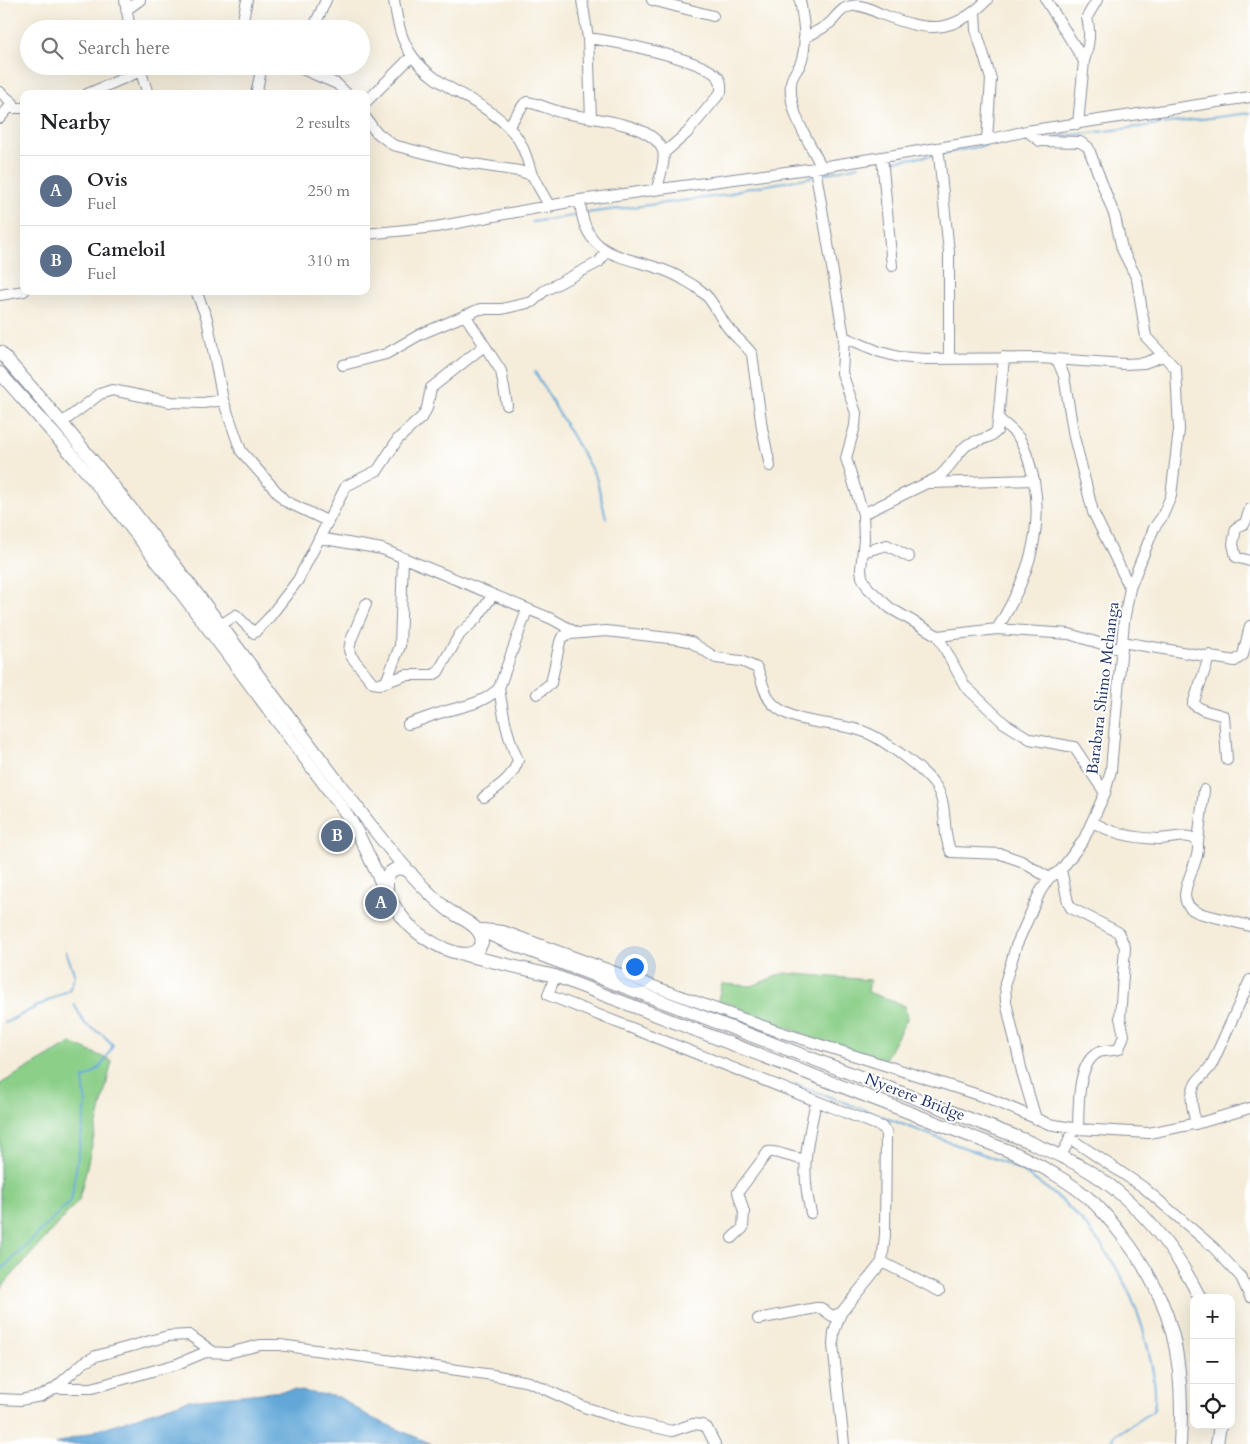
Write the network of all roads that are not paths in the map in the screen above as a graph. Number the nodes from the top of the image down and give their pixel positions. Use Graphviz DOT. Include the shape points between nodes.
graph roads {
  1 [pos="140,0"];
  2 [pos="247,0"];
  3 [pos="326,0"];
  4 [pos="394,0"];
  5 [pos="582,0"];
  6 [pos="652,0"];
  7 [pos="800,0"];
  8 [pos="987,0"];
  9 [pos="1046,0"];
  10 [pos="1097,0"];
  11 [pos="126,5"];
  12 [pos="975,12"];
  13 [pos="713,16"];
  14 [pos="128,20"];
  15 [pos="243,20"];
  16 [pos="317,20"];
  17 [pos="588,38"];
  18 [pos="804,38"];
  19 [pos="412,56"];
  20 [pos="1084,61"];
  21 [pos="126,75"];
  22 [pos="142,75"];
  23 [pos="260,75"];
  24 [pos="318,75"];
  25 [pos="95,90"];
  26 [pos="147,90"];
  27 [pos="257,90"];
  28 [pos="342,90"];
  29 [pos="0,92"];
  30 [pos="1250,97"];
  31 [pos="370,98"];
  32 [pos="10,108"];
  33 [pos="20,108"];
  34 [pos="0,118"];
  35 [pos="591,118"];
  36 [pos="370,124"];
  37 [pos="1078,124"];
  38 [pos="508,127"];
  39 [pos="1027,131"];
  40 [pos="986,140"];
  41 [pos="936,148"];
  42 [pos="664,153"];
  43 [pos="882,157"];
  44 [pos="818,167"];
  45 [pos="532,175"];
  46 [pos="657,189"];
  47 [pos="580,200"];
  48 [pos="550,207"];
  49 [pos="370,234"];
  50 [pos="606,252"];
  51 [pos="892,266"];
  52 [pos="20,292"];
  53 [pos="0,295"];
  54 [pos="198,295"];
  55 [pos="465,315"];
  56 [pos="844,337"];
  57 [pos="484,346"];
  58 [pos="0,352"];
  59 [pos="1163,356"];
  60 [pos="1004,357"];
  61 [pos="950,359"];
  62 [pos="1057,359"];
  63 [pos="343,365"];
  64 [pos="0,373"];
  65 [pos="223,400"];
  66 [pos="507,405"];
  67 [pos="1000,420"];
  68 [pos="63,422"];
  69 [pos="770,466"];
  70 [pos="1034,480"];
  71 [pos="927,484"];
  72 [pos="1250,509"];
  73 [pos="863,514"];
  74 [pos="327,520"];
  75 [pos="318,538"];
  76 [pos="863,552"];
  77 [pos="909,557"];
  78 [pos="403,558"];
  79 [pos="1250,561"];
  80 [pos="1130,588"];
  81 [pos="492,596"];
  82 [pos="366,604"];
  83 [pos="527,610"];
  84 [pos="222,624"];
  85 [pos="1250,626"];
  86 [pos="997,629"];
  87 [pos="577,633"];
  88 [pos="938,636"];
  89 [pos="1122,646"];
  90 [pos="1210,655"];
  91 [pos="386,682"];
  92 [pos="500,688"];
  93 [pos="537,694"];
  94 [pos="408,724"];
  95 [pos="1227,760"];
  96 [pos="1204,790"];
  97 [pos="1105,793"];
  98 [pos="484,796"];
  99 [pos="1093,822"];
  100 [pos="1198,842"];
  101 [pos="1061,870"];
  102 [pos="412,874"];
  103 [pos="1049,878"];
  104 [pos="388,892"];
  105 [pos="1250,926"];
  106 [pos="477,929"];
  107 [pos="463,954"];
  108 [pos="555,976"];
  109 [pos="1250,980"];
  110 [pos="1248,994"];
  111 [pos="888,1068"];
  112 [pos="882,1086"];
  113 [pos="816,1101"];
  114 [pos="1250,1108"];
  115 [pos="1036,1119"];
  116 [pos="1196,1124"];
  117 [pos="1078,1129"];
  118 [pos="1069,1141"];
  119 [pos="1060,1157"];
  120 [pos="805,1159"];
  121 [pos="811,1213"];
  122 [pos="732,1238"];
  123 [pos="882,1262"];
  124 [pos="939,1291"];
  125 [pos="1198,1294"];
  126 [pos="1250,1297"];
  127 [pos="842,1313"];
  128 [pos="758,1319"];
  129 [pos="212,1351"];
  130 [pos="55,1388"];
  131 [pos="0,1399"];
  132 [pos="1219,1429"];
  133 [pos="715,1444"];
  134 [pos="844,1444"];
  135 [pos="1180,1444"];
  136 [pos="1217,1444"];
  1 -- 11 [label="street"];
  2 -- 15 [label="street"];
  3 -- 16 [label="street"];
  4 -- 19 [label="street" via="400,31"];
  5 -- 17 [label="street"];
  6 -- 13 [label="street"];
  7 -- 18 [label="street"];
  8 -- 12 [label="street"];
  9 -- 20 [label="street"];
  10 -- 20 [label="street" via="1087,17 1091,30"];
  11 -- 14 [label="street"];
  12 -- 18 [label="street" via="968,18 935,28 898,20 865,7 851,6"];
  12 -- 40 [label="street" via="976,30 991,79"];
  17 -- 35 [label="street"];
  17 -- 42 [label="street" via="614,41 692,63 717,76 721,92 688,133"];
  18 -- 44 [label="street" via="802,61 791,83 792,103"];
  19 -- 31 [label="street"];
  19 -- 38 [label="street" via="441,81"];
  20 -- 37 [label="street"];
  21 -- 25 [label="street"];
  22 -- 26 [label="street"];
  23 -- 27 [label="street"];
  24 -- 28 [label="street" via="331,80"];
  29 -- 32 [label="street" via="12,102"];
  30 -- 37 [label="street"];
  32 -- 33 [label="street"];
  32 -- 34 [label="street"];
  35 -- 38 [label="street" via="527,102"];
  35 -- 42 [label="street" via="643,132 660,144"];
  36 -- 45 [label="street" via="393,144 460,162"];
  37 -- 39 [label="street"];
  38 -- 45 [label="street" via="523,148"];
  39 -- 40 [label="street"];
  39 -- 59 [label="street, Barabara Shimo Mchanga" via="1040,141 1080,142 1088,147 1115,218 1122,250 1137,279 1146,337"];
  40 -- 41 [label="street"];
  41 -- 43 [label="street"];
  41 -- 61 [label="street" via="947,221"];
  42 -- 46 [label="street"];
  43 -- 44 [label="street"];
  43 -- 51 [label="street"];
  44 -- 46 [label="street"];
  44 -- 56 [label="street"];
  45 -- 48 [label="street"];
  46 -- 47 [label="street"];
  47 -- 48 [label="street"];
  47 -- 50 [label="street" via="586,228"];
  48 -- 49 [label="street" via="436,227"];
  50 -- 55 [label="street" via="599,262 544,291 532,302 502,309 480,308"];
  50 -- 69 [label="street" via="688,281 709,299 729,329 746,346 752,354"];
  52 -- 53 [label="street"];
  54 -- 65 [label="street" via="207,319"];
  55 -- 57 [label="street"];
  55 -- 63 [label="street" via="386,354"];
  56 -- 61 [label="street" via="899,357"];
  56 -- 73 [label="street" via="842,373 856,413 846,458"];
  57 -- 66 [label="street" via="501,371"];
  57 -- 74 [label="street" via="431,388 428,408 423,416 398,439 378,470 346,486"];
  58 -- 68 [label="main road, Nyerere Bridge"];
  59 -- 62 [label="street" via="1144,363 1125,364"];
  59 -- 80 [label="street, Barabara Shimo Mchanga" via="1177,374 1178,430 1170,496"];
  60 -- 61 [label="street"];
  60 -- 62 [label="street"];
  60 -- 67 [label="street"];
  62 -- 80 [label="street" via="1064,376 1074,437 1093,512"];
  64 -- 104 [label="main road, Nyerere Bridge" via="129,524 343,808"];
  65 -- 68 [label="street" via="170,402 112,390 100,394"];
  65 -- 74 [label="street" via="241,451 262,477 285,501"];
  67 -- 70 [label="street" via="1018,438 1031,464"];
  67 -- 71 [label="street" via="994,434 967,445 947,472"];
  68 -- 84 [label="main road, Nyerere Bridge"];
  70 -- 71 [label="street"];
  70 -- 86 [label="street" via="1038,502 1031,563 1014,602"];
  71 -- 73 [label="street"];
  72 -- 79 [label="street" via="1245,523 1236,528 1233,544 1236,558"];
  73 -- 76 [label="street"];
  74 -- 75 [label="street"];
  75 -- 78 [label="street" via="366,545"];
  75 -- 84 [label="street" via="298,580 254,633 236,615"];
  76 -- 77 [label="street" via="887,545"];
  76 -- 88 [label="street" via="862,577 868,588 890,608"];
  78 -- 81 [label="street"];
  78 -- 91 [label="street" via="400,646"];
  80 -- 89 [label="street, Barabara Shimo Mchanga"];
  81 -- 83 [label="street"];
  81 -- 91 [label="street" via="460,634 438,672 433,675 406,675"];
  82 -- 91 [label="street" via="351,640 351,656 373,683"];
  83 -- 87 [label="street" via="557,621"];
  83 -- 92 [label="street"];
  84 -- 102 [label="main road, Nyerere Bridge" via="378,835"];
  85 -- 90 [label="street" via="1242,658 1231,661"];
  86 -- 88 [label="street"];
  86 -- 89 [label="street" via="1069,634"];
  87 -- 93 [label="street" via="562,637 555,655 551,683"];
  87 -- 103 [label="street" via="606,632 678,639 692,642 716,658 752,664 757,668 770,702 780,710 811,721 864,731 902,756 936,786 951,852 1001,854 1021,861"];
  88 -- 97 [label="street" via="972,695 1004,724 1030,739 1074,747"];
  89 -- 90 [label="street"];
  89 -- 97 [label="street, Barabara Shimo Mchanga"];
  90 -- 95 [label="street" via="1193,704 1224,716"];
  92 -- 94 [label="street" via="473,705"];
  92 -- 98 [label="street" via="503,721 518,760 516,768 504,782"];
  96 -- 100 [label="street"];
  97 -- 99 [label="street, Barabara Shimo Mchanga"];
  99 -- 100 [label="street" via="1120,834 1158,839 1188,836"];
  99 -- 101 [label="street, Barabara Shimo Mchanga"];
  100 -- 105 [label="street" via="1185,902 1199,914"];
  101 -- 103 [label="street, Barabara Shimo Mchanga"];
  101 -- 117 [label="street" via="1071,908 1118,932 1125,947 1120,1018 1124,1039 1119,1049 1100,1052 1087,1066 1079,1091"];
  102 -- 104 [label="main road" via="402,868 390,872 386,880"];
  102 -- 106 [label="main road, Nyerere Bridge" via="447,909"];
  103 -- 115 [label="street, Barabara Shimo Mchanga" via="1016,946 1005,983 1006,1002"];
  104 -- 107 [label="main road, Nyerere Bridge" via="395,907 416,932 429,942"];
  106 -- 107 [label="main road" via="482,937 480,947 473,954"];
  106 -- 111 [label="street" via="503,931"];
  106 -- 112 [label="main road, Nyerere Bridge"];
  107 -- 108 [label="main road, Nyerere Bridge"];
  108 -- 113 [label="street" via="548,995"];
  108 -- 135 [label="main road, Nyerere Bridge" via="1018,1154 1072,1185 1096,1204 1114,1225 1140,1258 1156,1286 1176,1346 1181,1376"];
  109 -- 110 [label="street"];
  110 -- 116 [label="street" via="1205,1076 1196,1083 1192,1100"];
  111 -- 112 [label="street"];
  111 -- 115 [label="street" via="988,1098"];
  112 -- 119 [label="main road, Nyerere Bridge" via="1025,1140"];
  113 -- 120 [label="street"];
  113 -- 123 [label="street" via="882,1127 886,1132"];
  114 -- 116 [label="street"];
  115 -- 117 [label="street"];
  116 -- 117 [label="street" via="1148,1133"];
  117 -- 118 [label="street" via="1071,1133"];
  118 -- 119 [label="street"];
  118 -- 126 [label="street" via="1143,1187 1213,1247 1241,1277"];
  119 -- 125 [label="main road, Nyerere Bridge" via="1084,1168 1121,1195 1154,1226 1186,1270"];
  120 -- 121 [label="street" via="804,1177"];
  120 -- 122 [label="street" via="768,1152 738,1192 744,1212 743,1228"];
  123 -- 124 [label="street"];
  123 -- 127 [label="street"];
  127 -- 128 [label="street" via="832,1316 816,1308"];
  127 -- 134 [label="street" via="834,1332 833,1346"];
  129 -- 130 [label="street" via="92,1388"];
  129 -- 130 [label="street" via="188,1335 168,1336 96,1356"];
  129 -- 133 [label="street" via="228,1353 253,1346 280,1345 493,1374 531,1382 584,1407 635,1423 672,1431 693,1424 702,1425"];
  130 -- 131 [label="street" via="30,1399"];
  132 -- 136 [label="main road"];
}
